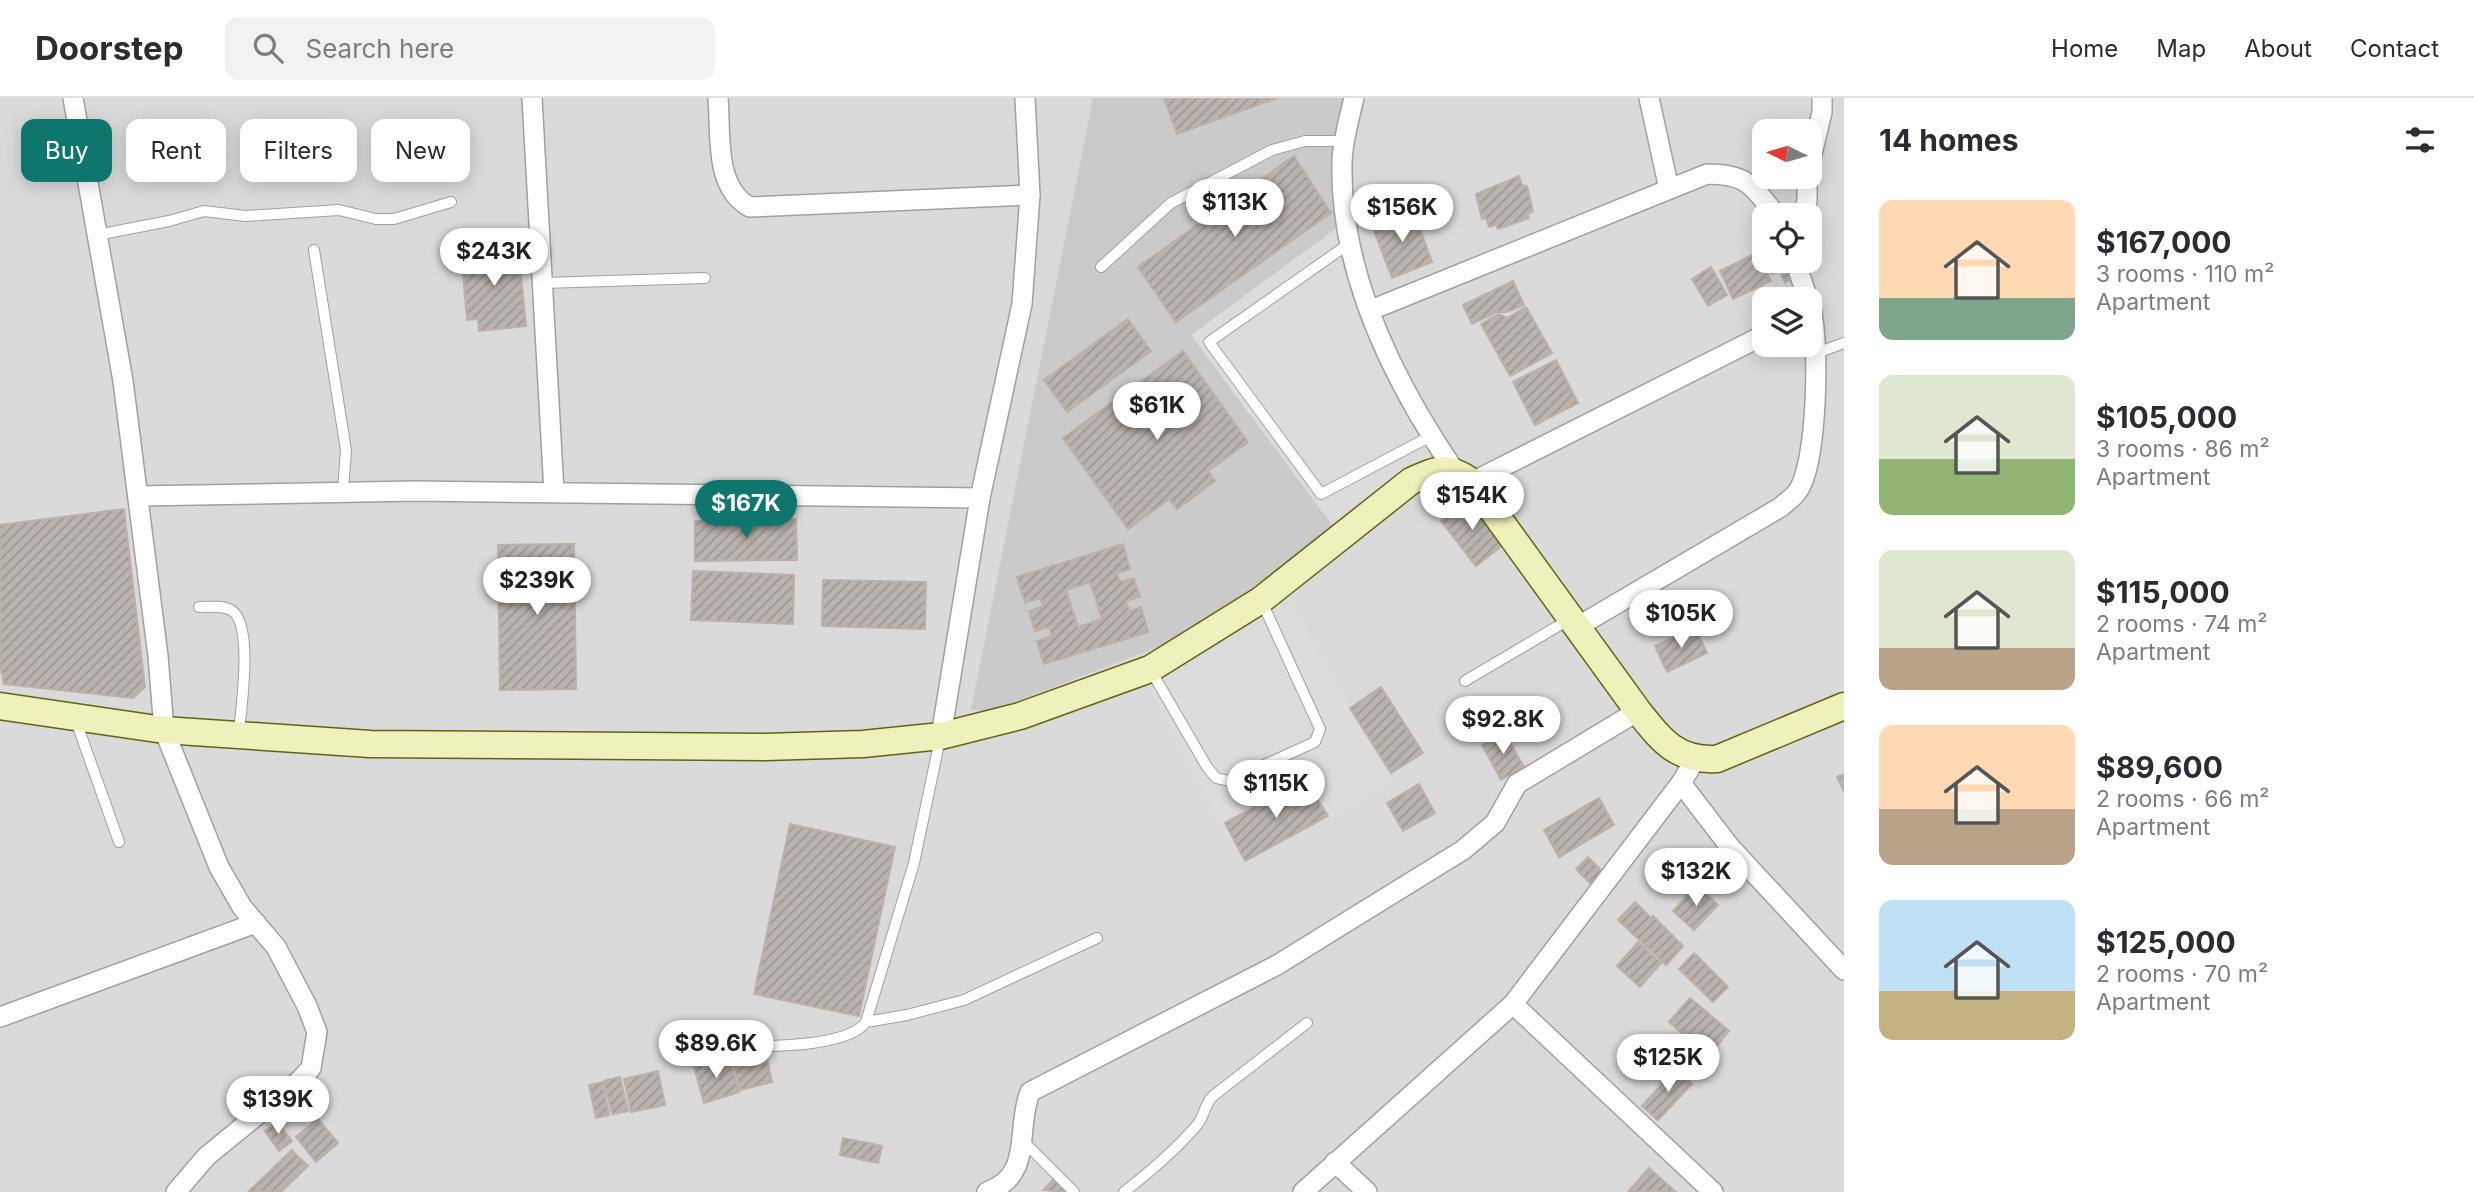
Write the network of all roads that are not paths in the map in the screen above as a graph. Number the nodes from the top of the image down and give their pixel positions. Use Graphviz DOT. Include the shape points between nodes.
graph roads {
  1 [pos="73,98"];
  2 [pos="533,98"];
  3 [pos="718,98"];
  4 [pos="1025,98"];
  5 [pos="1354,98"];
  6 [pos="1649,98"];
  7 [pos="1822,98"];
  8 [pos="1820,119"];
  9 [pos="1345,141"];
  10 [pos="1670,189"];
  11 [pos="1030,195"];
  12 [pos="451,202"];
  13 [pos="1766,203"];
  14 [pos="97,235"];
  15 [pos="1350,243"];
  16 [pos="314,250"];
  17 [pos="1101,267"];
  18 [pos="705,278"];
  19 [pos="543,283"];
  20 [pos="1371,310"];
  21 [pos="1752,341"];
  22 [pos="1844,343"];
  23 [pos="1822,351"];
  24 [pos="1813,357"];
  25 [pos="1431,436"];
  26 [pos="1463,476"];
  27 [pos="343,491"];
  28 [pos="554,492"];
  29 [pos="139,496"];
  30 [pos="980,498"];
  31 [pos="1261,600"];
  32 [pos="199,607"];
  33 [pos="1574,623"];
  34 [pos="1150,669"];
  35 [pos="1465,681"];
  36 [pos="0,706"];
  37 [pos="1844,706"];
  38 [pos="1638,711"];
  39 [pos="75,718"];
  40 [pos="164,730"];
  41 [pos="239,736"];
  42 [pos="941,736"];
  43 [pos="1695,760"];
  44 [pos="1681,783"];
  45 [pos="119,842"];
  46 [pos="256,923"];
  47 [pos="1097,938"];
  48 [pos="1844,970"];
  49 [pos="1513,1004"];
  50 [pos="0,1017"];
  51 [pos="866,1022"];
  52 [pos="1307,1023"];
  53 [pos="727,1047"];
  54 [pos="1021,1140"];
  55 [pos="1335,1162"];
  56 [pos="176,1192"];
  57 [pos="987,1192"];
  58 [pos="1074,1192"];
  59 [pos="1124,1192"];
  60 [pos="1303,1192"];
  61 [pos="1367,1192"];
  62 [pos="1713,1192"];
  1 -- 14 [label="street"];
  2 -- 19 [label="street"];
  3 -- 11 [label="street" via="724,172 731,191 750,207"];
  4 -- 11 [label="street"];
  5 -- 9 [label="street"];
  6 -- 10 [label="street"];
  7 -- 8 [label="street"];
  9 -- 15 [label="street" via="1343,183"];
  9 -- 17 [label="lane" via="1290,143 1261,155 1171,203"];
  10 -- 13 [label="street" via="1707,174 1729,174 1748,180"];
  10 -- 20 [label="street"];
  11 -- 30 [label="street" via="1022,304"];
  12 -- 14 [label="lane" via="394,219 339,210 245,216 204,211"];
  14 -- 29 [label="street"];
  15 -- 20 [label="street"];
  15 -- 25 [label="lane" via="1209,342 1321,494"];
  16 -- 27 [label="lane" via="346,450"];
  18 -- 19 [label="lane"];
  19 -- 28 [label="street"];
  20 -- 25 [label="street" via="1382,346"];
  21 -- 26 [label="street"];
  22 -- 23 [label="lane"];
  24 -- 33 [label="street" via="1812,440 1798,491 1781,507"];
  25 -- 26 [label="street"];
  26 -- 31 [label="street" via="1436,470 1411,481"];
  26 -- 33 [label="street"];
  27 -- 28 [label="street"];
  27 -- 29 [label="street"];
  28 -- 30 [label="street"];
  29 -- 40 [label="street"];
  30 -- 42 [label="street"];
  31 -- 34 [label="street"];
  31 -- 34 [label="lane" via="1320,729 1315,742 1230,781 1216,778"];
  32 -- 41 [label="lane" via="229,608 242,626"];
  33 -- 35 [label="lane"];
  33 -- 38 [label="street"];
  34 -- 42 [label="street" via="1020,716"];
  36 -- 39 [label="street"];
  37 -- 43 [label="street" via="1736,754"];
  38 -- 43 [label="street" via="1661,738"];
  38 -- 54 [label="street" via="1517,783 1495,823 1463,850 1277,965 1030,1092"];
  39 -- 40 [label="street"];
  39 -- 45 [label="lane"];
  40 -- 41 [label="street"];
  40 -- 46 [label="street" via="219,867"];
  41 -- 42 [label="street" via="370,744 596,747 863,744"];
  42 -- 51 [label="lane" via="914,863"];
  43 -- 44 [label="street"];
  44 -- 48 [label="street" via="1730,847"];
  44 -- 49 [label="street"];
  46 -- 50 [label="street"];
  46 -- 56 [label="street" via="276,947 317,1032 311,1068 207,1156"];
  47 -- 51 [label="lane" via="964,1000"];
  49 -- 55 [label="street"];
  49 -- 62 [label="street"];
  51 -- 53 [label="lane" via="819,1042"];
  52 -- 59 [label="lane" via="1206,1102 1199,1123 1170,1156"];
  54 -- 57 [label="street" via="1018,1166 1005,1185"];
  54 -- 58 [label="lane"];
  55 -- 60 [label="street"];
  55 -- 61 [label="street"];
}
